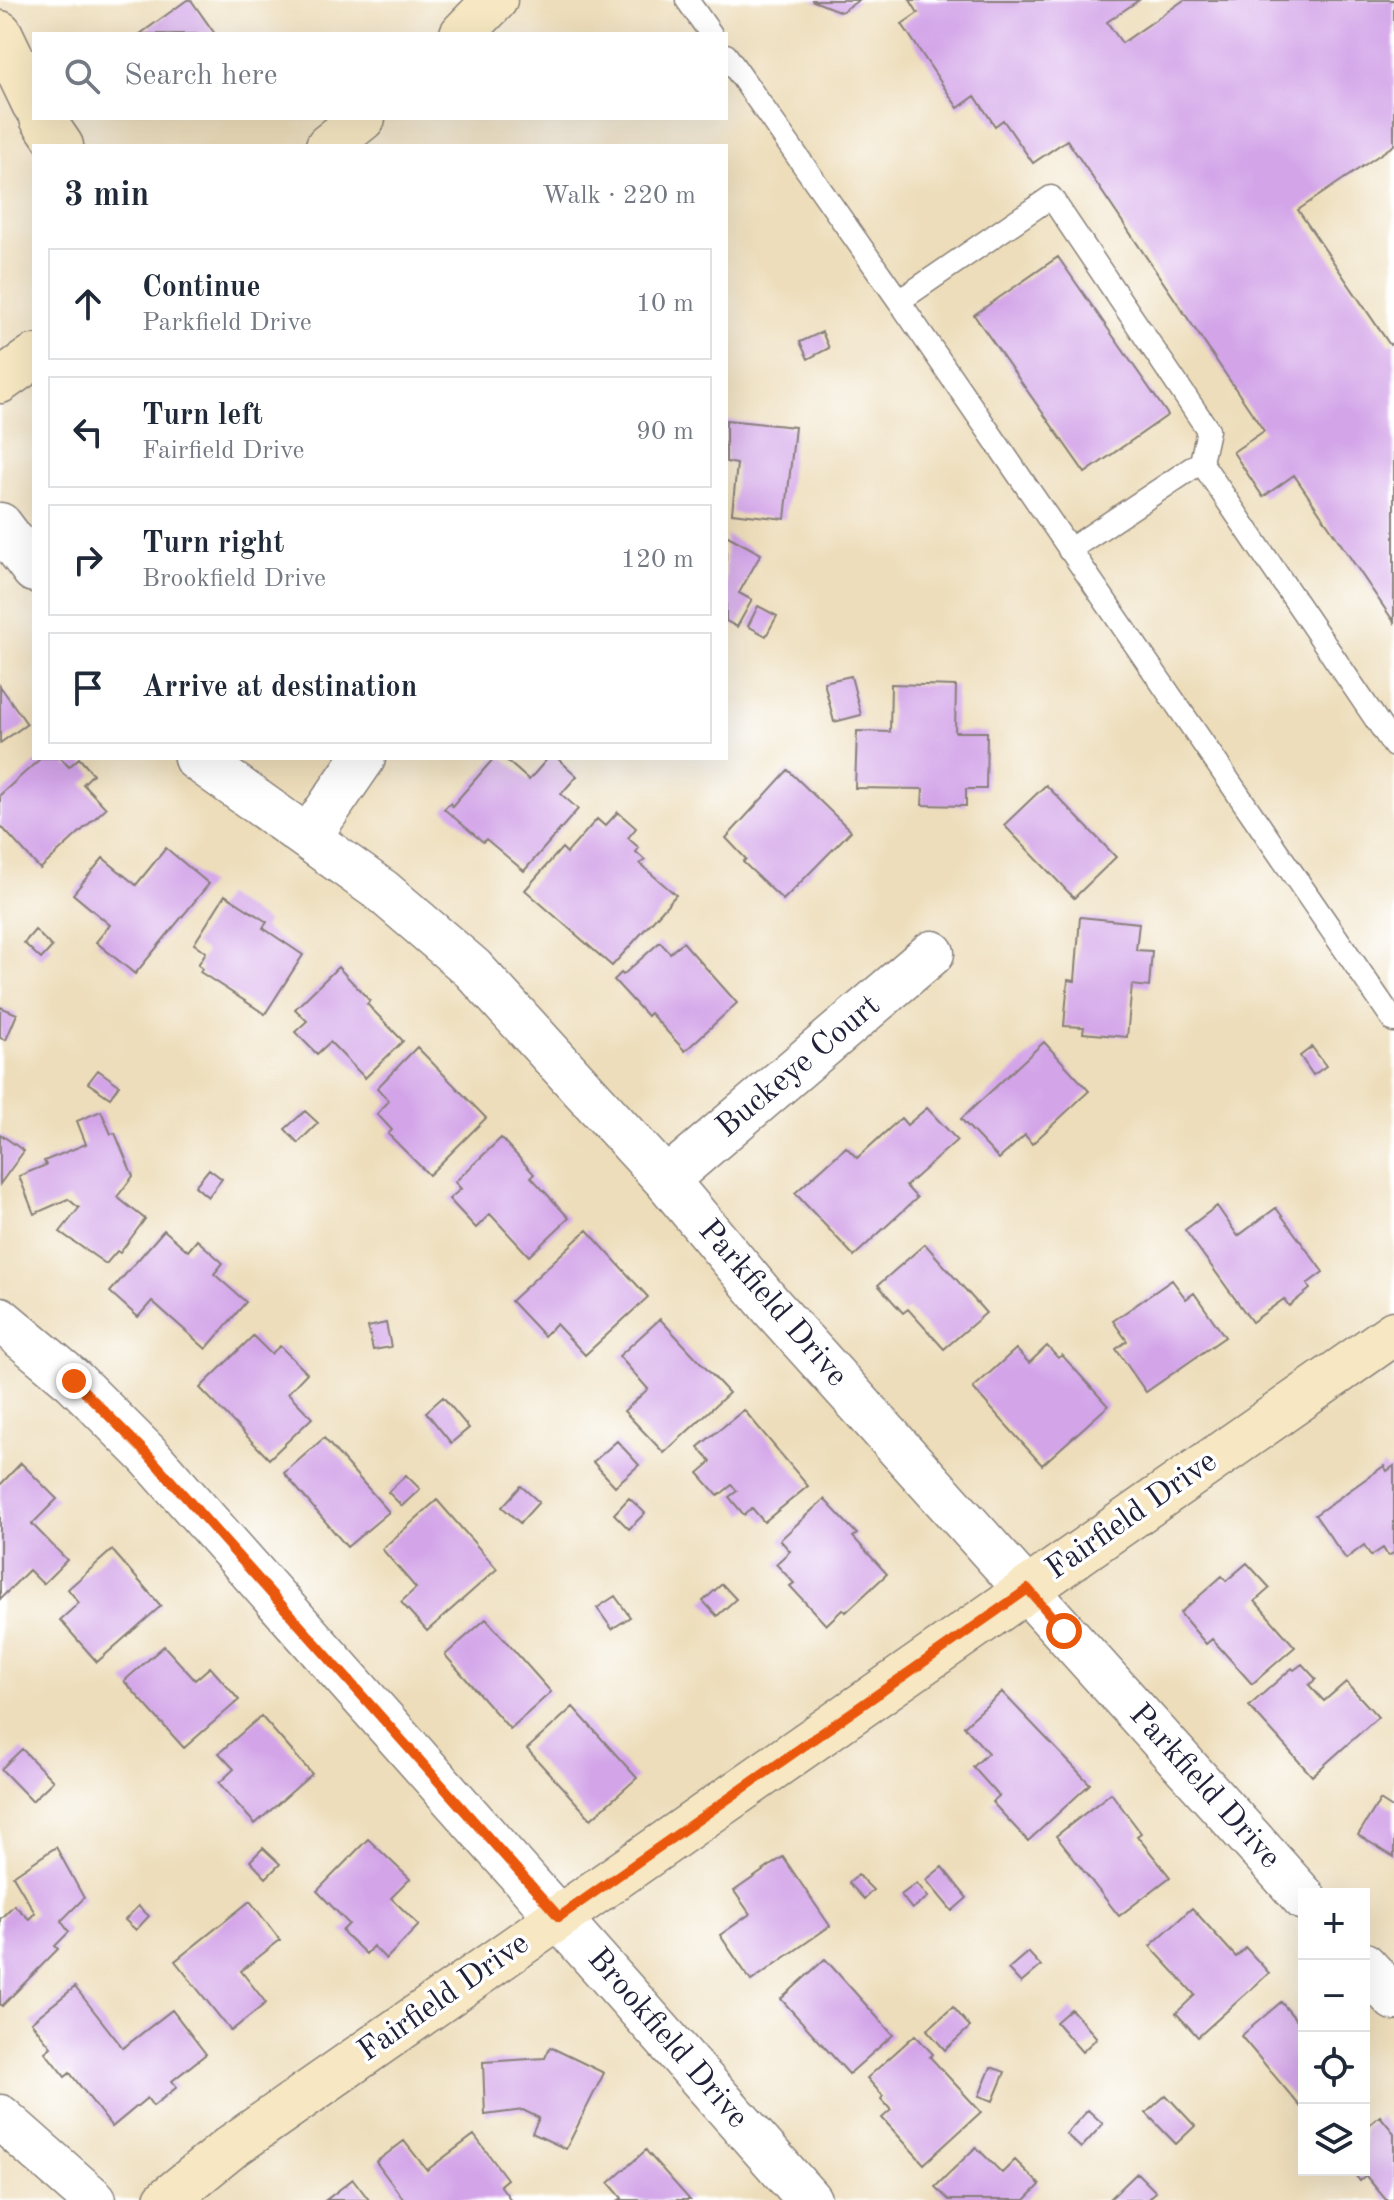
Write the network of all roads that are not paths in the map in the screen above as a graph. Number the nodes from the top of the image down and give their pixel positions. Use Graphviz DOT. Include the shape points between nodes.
graph roads {
  1 [pos="495,0"];
  2 [pos="687,0"];
  3 [pos="464,32"];
  4 [pos="710,32"];
  5 [pos="0,33"];
  6 [pos="728,58"];
  7 [pos="32,100"];
  8 [pos="43,120"];
  9 [pos="360,120"];
  10 [pos="60,144"];
  11 [pos="330,144"];
  12 [pos="899,301"];
  13 [pos="32,358"];
  14 [pos="0,381"];
  15 [pos="1201,462"];
  16 [pos="0,525"];
  17 [pos="1069,550"];
  18 [pos="32,567"];
  19 [pos="1394,746"];
  20 [pos="199,760"];
  21 [pos="362,760"];
  22 [pos="308,838"];
  23 [pos="932,953"];
  24 [pos="1394,1021"];
  25 [pos="666,1180"];
  26 [pos="0,1319"];
  27 [pos="1394,1333"];
  28 [pos="1028,1589"];
  29 [pos="1298,1891"];
  30 [pos="559,1917"];
  31 [pos="1370,1972"];
  32 [pos="1394,1998"];
  33 [pos="0,2117"];
  34 [pos="94,2200"];
  35 [pos="166,2200"];
  36 [pos="809,2200"];
  1 -- 3 [label="street"];
  2 -- 4 [label="lane"];
  5 -- 7 [label="street"];
  6 -- 12 [label="lane"];
  8 -- 10 [label="street"];
  9 -- 11 [label="street"];
  12 -- 15 [label="lane" via="1051,197 1208,430"];
  12 -- 17 [label="lane"];
  13 -- 14 [label="street"];
  15 -- 17 [label="lane"];
  15 -- 19 [label="lane"];
  16 -- 18 [label="street"];
  17 -- 24 [label="lane"];
  20 -- 22 [label="street, Parkfield Drive"];
  21 -- 22 [label="street"];
  22 -- 25 [label="street, Parkfield Drive" via="382,891 473,969"];
  23 -- 25 [label="street, Buckeye Court"];
  25 -- 28 [label="street, Parkfield Drive" via="772,1307"];
  26 -- 30 [label="street, Brookfield Drive" via="74,1381 149,1456"];
  27 -- 28 [label="street, Fairfield Drive"];
  28 -- 29 [label="street, Parkfield Drive"];
  28 -- 30 [label="street, Fairfield Drive"];
  30 -- 35 [label="street, Fairfield Drive" via="231,2147"];
  30 -- 36 [label="street, Brookfield Drive"];
  31 -- 32 [label="street"];
  33 -- 34 [label="street"];
}
